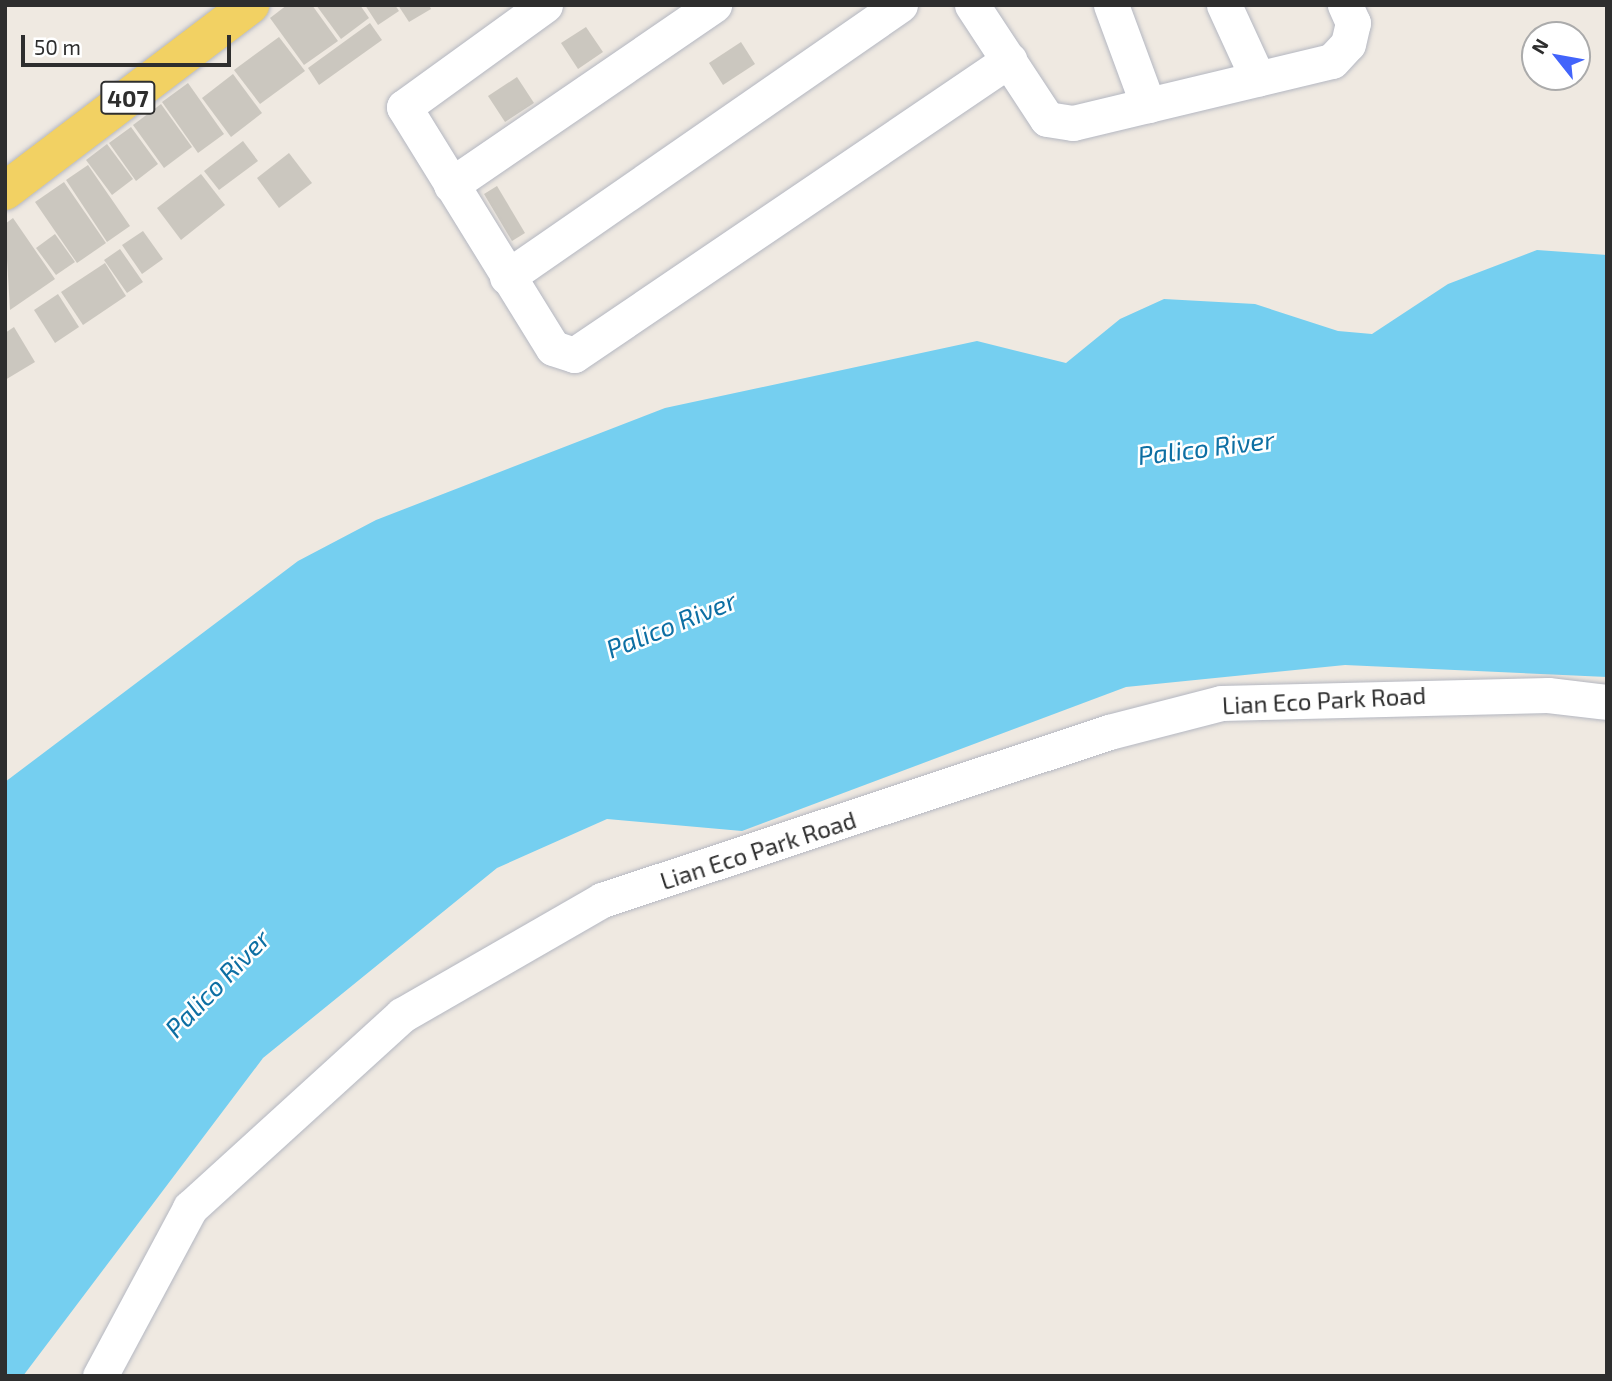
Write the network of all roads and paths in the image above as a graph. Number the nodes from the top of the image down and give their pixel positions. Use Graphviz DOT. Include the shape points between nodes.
graph roads {
  1 [pos="250,5"];
  2 [pos="545,5"];
  3 [pos="714,5"];
  4 [pos="900,5"];
  5 [pos="972,5"];
  6 [pos="1111,5"];
  7 [pos="1224,5"];
  8 [pos="1345,5"];
  9 [pos="1009,60"];
  10 [pos="1258,79"];
  11 [pos="1148,105"];
  12 [pos="451,185"];
  13 [pos="5,191"];
  14 [pos="507,277"];
  15 [pos="1607,702"];
  16 [pos="100,1376"];
  1 -- 13 [label="main road, 407"];
  2 -- 12 [label="street" via="404,107"];
  3 -- 12 [label="street"];
  4 -- 14 [label="street"];
  5 -- 9 [label="street"];
  6 -- 11 [label="street"];
  7 -- 10 [label="street"];
  8 -- 10 [label="street" via="1353,23 1348,44 1332,61"];
  9 -- 11 [label="street" via="1047,119 1073,123"];
  9 -- 14 [label="street" via="575,355 553,348"];
  10 -- 11 [label="street"];
  12 -- 14 [label="street"];
  15 -- 16 [label="street, Lian Eco Park Road" via="1548,695 1221,703 1109,732 602,900 402,1015 190,1208"];
}
